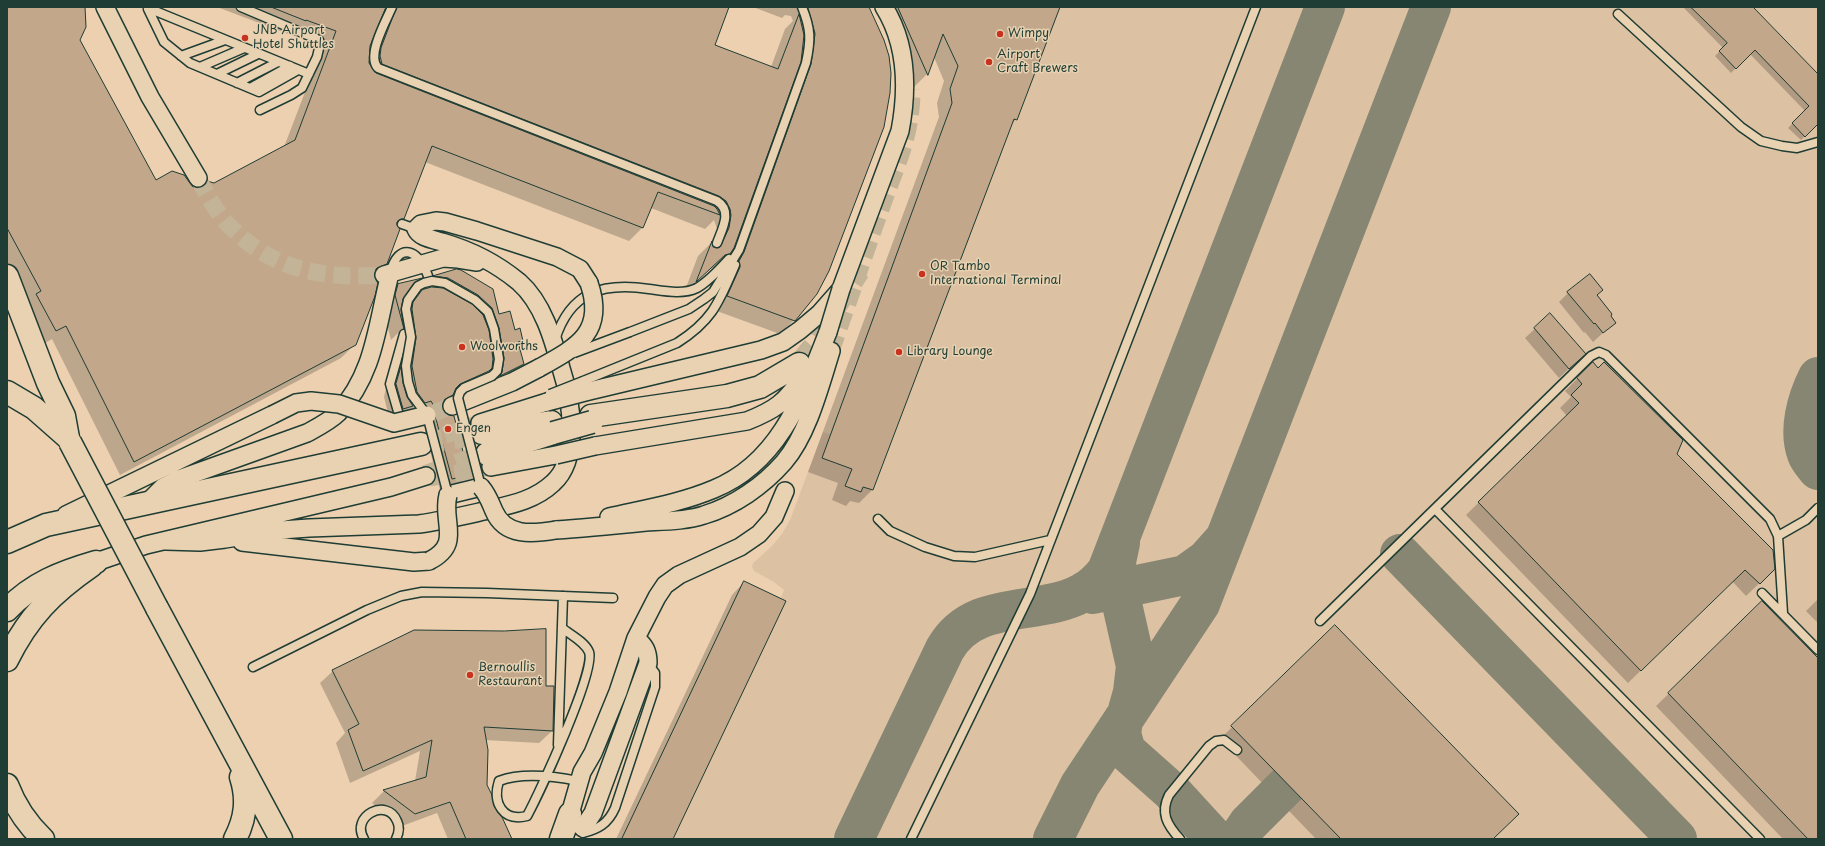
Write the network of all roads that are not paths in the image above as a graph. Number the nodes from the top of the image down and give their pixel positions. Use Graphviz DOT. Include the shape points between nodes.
graph roads {
  1 [pos="105,7"];
  2 [pos="241,7"];
  3 [pos="392,7"];
  4 [pos="802,7"];
  5 [pos="884,7"];
  6 [pos="1256,7"];
  7 [pos="148,8"];
  8 [pos="1618,14"];
  9 [pos="225,40"];
  10 [pos="244,48"];
  11 [pos="258,54"];
  12 [pos="181,56"];
  13 [pos="278,62"];
  14 [pos="290,66"];
  15 [pos="200,67"];
  16 [pos="298,70"];
  17 [pos="217,74"];
  18 [pos="309,74"];
  19 [pos="237,83"];
  20 [pos="250,88"];
  21 [pos="260,110"];
  22 [pos="1818,142"];
  23 [pos="198,178"];
  24 [pos="742,240"];
  25 [pos="717,243"];
  26 [pos="739,250"];
  27 [pos="7,276"];
  28 [pos="515,279"];
  29 [pos="841,289"];
  30 [pos="828,332"];
  31 [pos="404,334"];
  32 [pos="554,343"];
  33 [pos="831,351"];
  34 [pos="800,364"];
  35 [pos="540,368"];
  36 [pos="584,386"];
  37 [pos="9,393"];
  38 [pos="455,405"];
  39 [pos="549,413"];
  40 [pos="431,414"];
  41 [pos="401,423"];
  42 [pos="485,425"];
  43 [pos="69,440"];
  44 [pos="421,444"];
  45 [pos="489,460"];
  46 [pos="428,477"];
  47 [pos="480,487"];
  48 [pos="785,491"];
  49 [pos="448,495"];
  50 [pos="148,502"];
  51 [pos="1818,508"];
  52 [pos="1435,509"];
  53 [pos="878,519"];
  54 [pos="46,525"];
  55 [pos="556,530"];
  56 [pos="1778,536"];
  57 [pos="224,539"];
  58 [pos="1050,540"];
  59 [pos="166,541"];
  60 [pos="7,542"];
  61 [pos="96,562"];
  62 [pos="1762,593"];
  63 [pos="563,596"];
  64 [pos="613,598"];
  65 [pos="7,610"];
  66 [pos="1783,614"];
  67 [pos="1320,621"];
  68 [pos="562,628"];
  69 [pos="636,638"];
  70 [pos="1818,650"];
  71 [pos="7,660"];
  72 [pos="252,666"];
  73 [pos="1237,750"];
  74 [pos="593,753"];
  75 [pos="235,754"];
  76 [pos="557,754"];
  77 [pos="546,776"];
  78 [pos="578,781"];
  79 [pos="7,785"];
  80 [pos="578,831"];
  81 [pos="363,837"];
  82 [pos="43,839"];
  83 [pos="235,839"];
  84 [pos="281,839"];
  85 [pos="354,839"];
  86 [pos="396,839"];
  87 [pos="561,839"];
  88 [pos="911,839"];
  89 [pos="1180,839"];
  90 [pos="1760,839"];
  1 -- 23 [label="street" via="150,97"];
  2 -- 18 [label="lane" via="319,40 317,57"];
  3 -- 25 [label="lane" via="374,55 378,68 717,201 726,213"];
  4 -- 24 [label="lane" via="808,20 810,41 806,63"];
  5 -- 29 [label="street" via="899,37 904,65 905,107 900,131"];
  6 -- 58 [label="lane"];
  7 -- 9 [label="lane"];
  7 -- 12 [label="lane" via="164,42"];
  8 -- 22 [label="lane" via="1741,127 1761,141 1797,148"];
  9 -- 10 [label="lane"];
  9 -- 12 [label="lane"];
  10 -- 11 [label="lane"];
  10 -- 15 [label="lane"];
  11 -- 13 [label="lane"];
  11 -- 17 [label="lane"];
  12 -- 15 [label="lane"];
  13 -- 14 [label="lane"];
  13 -- 19 [label="lane"];
  14 -- 16 [label="lane"];
  14 -- 20 [label="lane"];
  15 -- 17 [label="lane"];
  16 -- 18 [label="lane"];
  16 -- 20 [label="lane" via="259,92"];
  17 -- 19 [label="lane"];
  18 -- 21 [label="lane" via="302,88"];
  19 -- 20 [label="lane"];
  24 -- 26 [label="lane"];
  24 -- 32 [label="lane" via="720,269 697,288 674,292 611,287 585,296 563,318"];
  26 -- 35 [label="lane, bridge" via="713,292 689,309"];
  26 -- 36 [label="lane" via="718,303 701,325 677,343"];
  27 -- 43 [label="main road" via="48,383 64,416"];
  28 -- 32 [label="street" via="537,306"];
  28 -- 35 [label="street, bridge" via="485,259 421,235 409,227 436,221 445,222 557,257 580,269 589,283 594,298 595,312 592,324 573,348"];
  28 -- 50 [label="street" via="481,263 458,259 438,259 426,270 387,274 367,368 358,388 338,413 308,433 179,479 163,487"];
  29 -- 30 [label="street, bridge"];
  29 -- 36 [label="street" via="819,314 783,342 761,350 666,373"];
  30 -- 45 [label="street, bridge" via="790,395 773,409 747,421 595,446 556,455"];
  30 -- 55 [label="street" via="797,407 760,460 750,468 716,489 696,496"];
  31 -- 41 [label="lane" via="391,380"];
  32 -- 57 [label="street" via="569,398 572,432 564,469 554,483 539,494 517,503 436,522 309,528"];
  33 -- 55 [label="street" via="809,417 791,452 758,487 730,505 703,516"];
  34 -- 39 [label="main road, bridge" via="774,380 727,396 591,419"];
  35 -- 38 [label="street"];
  36 -- 39 [label="street, bridge"];
  37 -- 43 [label="main road" via="34,408"];
  38 -- 40 [label="lane, bridge" via="464,388 497,371 499,359 494,329 488,312 475,300 445,283 432,281 418,286 408,300 406,309 412,337 406,366 408,382 412,395"];
  38 -- 47 [label="lane, bridge"];
  39 -- 42 [label="main road"];
  39 -- 45 [label="main road"];
  40 -- 41 [label="street, bridge"];
  40 -- 49 [label="lane, bridge"];
  41 -- 54 [label="street, bridge" via="386,422 339,404 296,403"];
  43 -- 75 [label="main road, bridge"];
  44 -- 50 [label="main road"];
  46 -- 59 [label="street"];
  47 -- 49 [label="street"];
  47 -- 55 [label="street, bridge" via="488,494 500,521 506,526 527,533"];
  48 -- 69 [label="street" via="774,517 759,534 740,547 689,569 665,585"];
  49 -- 57 [label="street, bridge" via="448,541 440,554 429,561 414,562"];
  50 -- 54 [label="main road"];
  51 -- 56 [label="lane" via="1806,520"];
  52 -- 56 [label="lane" via="1591,356 1599,352 1606,355 1759,507 1770,519"];
  52 -- 67 [label="lane"];
  52 -- 90 [label="lane"];
  53 -- 58 [label="lane" via="890,531 925,547 954,556 974,557"];
  54 -- 60 [label="main road"];
  56 -- 66 [label="lane"];
  57 -- 59 [label="street" via="200,542"];
  58 -- 88 [label="lane" via="1030,594"];
  59 -- 61 [label="street"];
  61 -- 65 [label="main road" via="52,576"];
  61 -- 71 [label="main road" via="61,588 41,607 18,637"];
  62 -- 66 [label="lane"];
  63 -- 64 [label="lane"];
  63 -- 68 [label="lane"];
  63 -- 72 [label="lane" via="445,591 401,596"];
  66 -- 70 [label="lane"];
  68 -- 76 [label="lane"];
  68 -- 76 [label="lane" via="586,648 590,659 586,677"];
  69 -- 74 [label="street" via="618,692"];
  69 -- 80 [label="street" via="648,653 648,663 593,812"];
  73 -- 89 [label="lane" via="1224,740 1213,743 1169,795 1164,814 1171,829"];
  74 -- 78 [label="street"];
  74 -- 80 [label="street"];
  75 -- 83 [label="main road" via="246,798 243,819"];
  75 -- 84 [label="main road"];
  76 -- 77 [label="lane"];
  77 -- 77 [label="lane" via="527,816 510,817 502,811 497,799 496,788 499,781 507,778"];
  77 -- 78 [label="lane"];
  78 -- 80 [label="street"];
  79 -- 82 [label="main road" via="20,811 33,830"];
  80 -- 87 [label="main road"];
  81 -- 85 [label="lane"];
  81 -- 86 [label="lane" via="363,819 368,813 384,810 397,819 399,826"];
}
